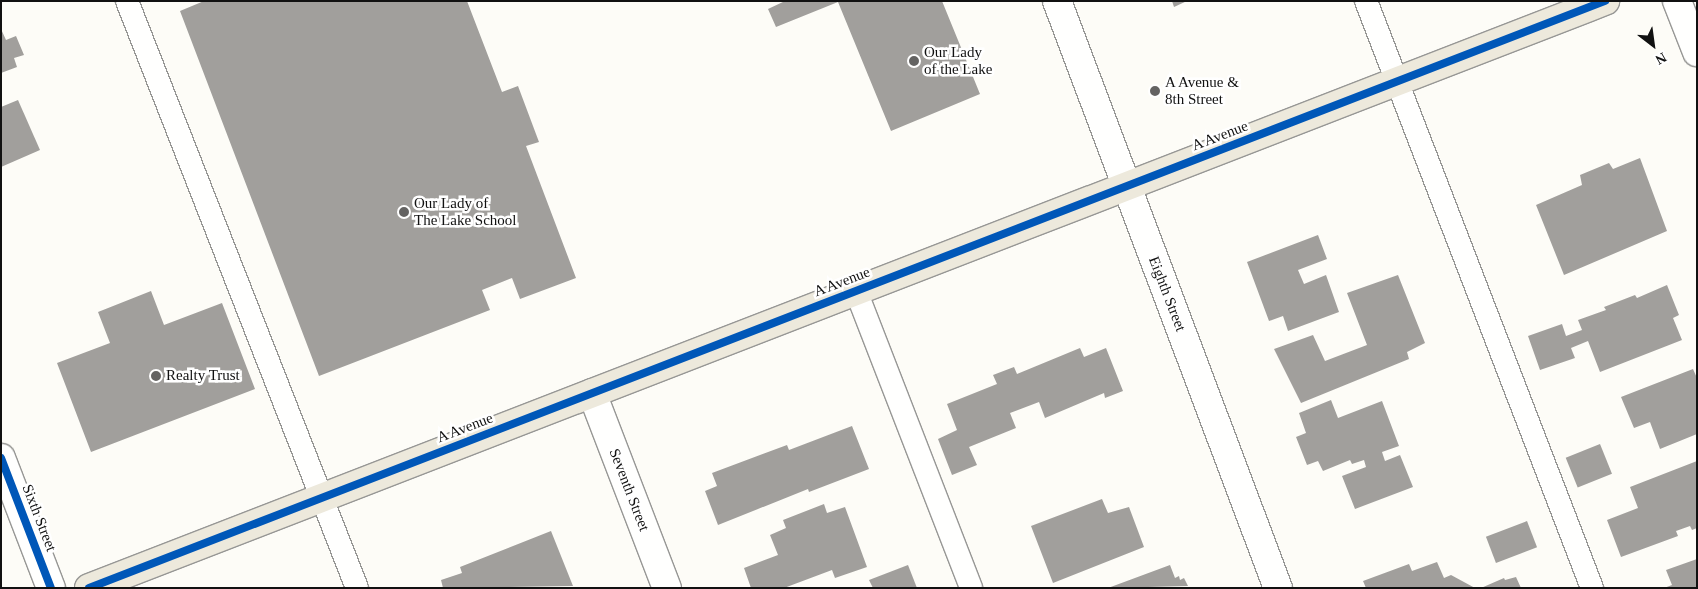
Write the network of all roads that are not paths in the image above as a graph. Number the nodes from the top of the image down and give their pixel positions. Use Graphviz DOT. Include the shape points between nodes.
graph roads {
  1 [pos="127,1"];
  2 [pos="1057,1"];
  3 [pos="1366,1"];
  4 [pos="1606,1"];
  5 [pos="1677,1"];
  6 [pos="1697,52"];
  7 [pos="1397,82"];
  8 [pos="1127,187"];
  9 [pos="856,291"];
  10 [pos="592,393"];
  11 [pos="1,458"];
  12 [pos="322,498"];
  13 [pos="51,588"];
  14 [pos="89,588"];
  15 [pos="357,588"];
  16 [pos="666,588"];
  17 [pos="971,588"];
  18 [pos="1278,588"];
  19 [pos="1592,588"];
  1 -- 12 [label="lane"];
  2 -- 8 [label="street, Eighth Street"];
  3 -- 7 [label="lane"];
  4 -- 7 [label="main road, A Avenue"];
  5 -- 6 [label="street"];
  7 -- 8 [label="main road, A Avenue"];
  7 -- 19 [label="lane"];
  8 -- 9 [label="main road, A Avenue"];
  8 -- 18 [label="street, Eighth Street"];
  9 -- 10 [label="main road, A Avenue"];
  9 -- 17 [label="lane"];
  10 -- 12 [label="main road, A Avenue"];
  10 -- 16 [label="street, Seventh Street"];
  11 -- 13 [label="street, Sixth Street"];
  12 -- 14 [label="main road, A Avenue"];
  12 -- 15 [label="lane"];
}
